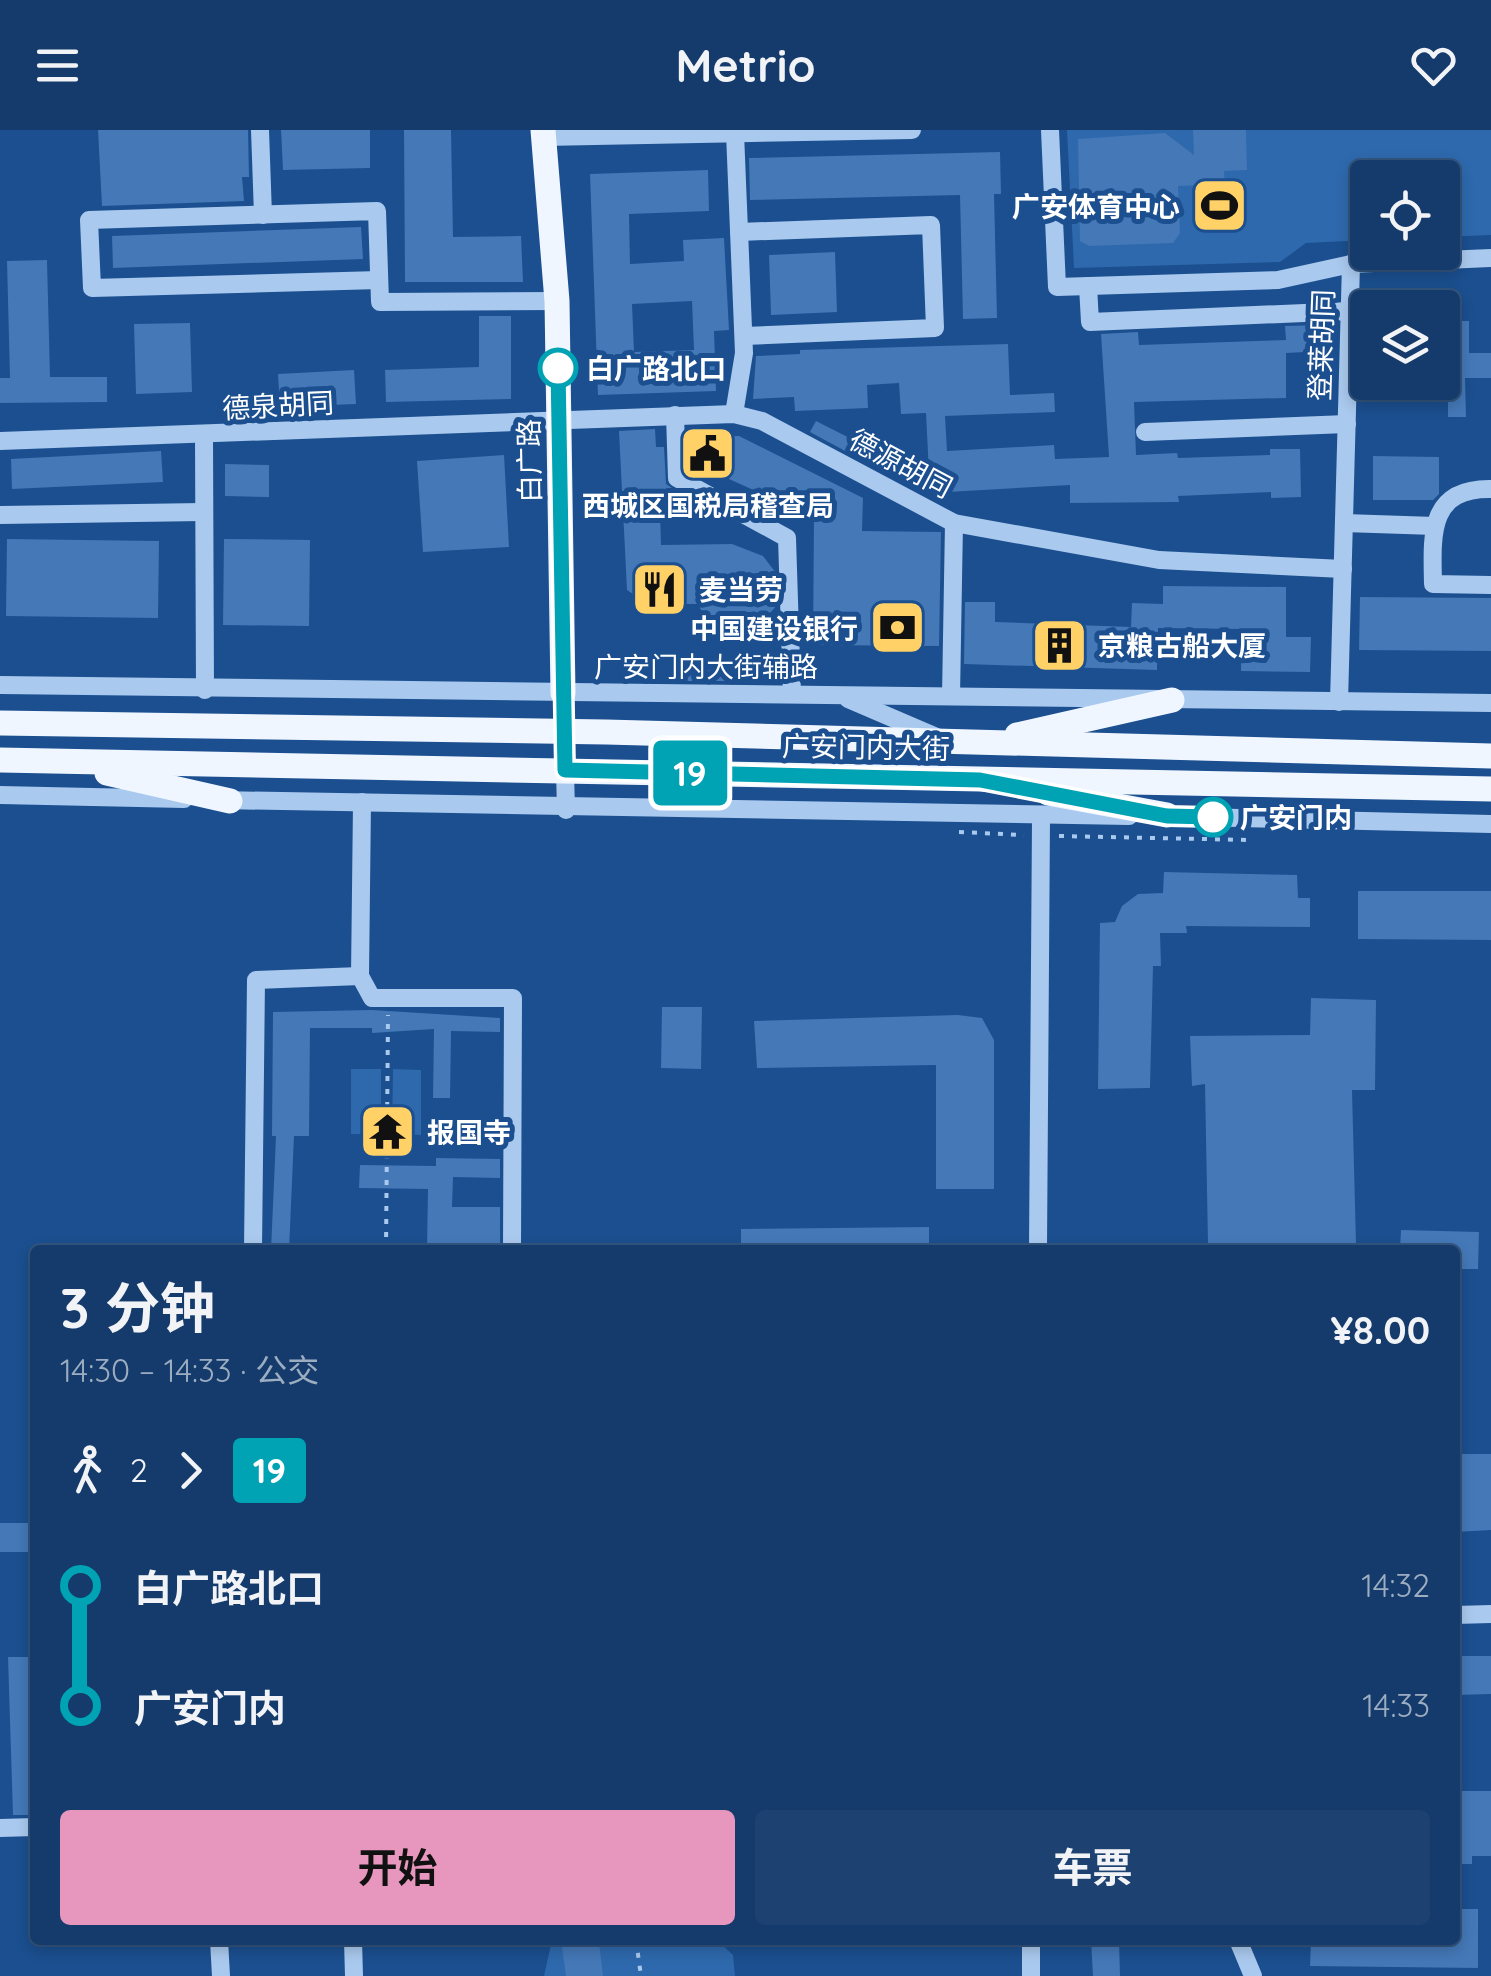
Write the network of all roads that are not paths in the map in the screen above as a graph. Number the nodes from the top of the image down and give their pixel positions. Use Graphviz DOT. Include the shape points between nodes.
graph roads {
  1 [pos="260,130"];
  2 [pos="912,130"];
  3 [pos="1050,130"];
  4 [pos="735,133"];
  5 [pos="543,134"];
  6 [pos="263,214"];
  7 [pos="739,232"];
  8 [pos="1491,258"];
  9 [pos="1460,259"];
  10 [pos="1350,264"];
  11 [pos="379,280"];
  12 [pos="1088,286"];
  13 [pos="557,301"];
  14 [pos="1350,311"];
  15 [pos="744,336"];
  16 [pos="734,414"];
  17 [pos="675,416"];
  18 [pos="559,419"];
  19 [pos="1347,424"];
  20 [pos="1145,432"];
  21 [pos="204,437"];
  22 [pos="0,441"];
  23 [pos="1491,489"];
  24 [pos="204,512"];
  25 [pos="0,515"];
  26 [pos="954,522"];
  27 [pos="1344,523"];
  28 [pos="1434,526"];
  29 [pos="1342,568"];
  30 [pos="1491,585"];
  31 [pos="0,685"];
  32 [pos="204,690"];
  33 [pos="562,694"];
  34 [pos="792,694"];
  35 [pos="834,694"];
  36 [pos="950,696"];
  37 [pos="1172,700"];
  38 [pos="1339,702"];
  39 [pos="1491,703"];
  40 [pos="0,723"];
  41 [pos="563,732"];
  42 [pos="948,742"];
  43 [pos="978,744"];
  44 [pos="1491,756"];
  45 [pos="0,760"];
  46 [pos="54,761"];
  47 [pos="565,770"];
  48 [pos="980,780"];
  49 [pos="1491,789"];
  50 [pos="0,795"];
  51 [pos="230,800"];
  52 [pos="362,802"];
  53 [pos="566,810"];
  54 [pos="1167,816"];
  55 [pos="1041,818"];
  56 [pos="1491,824"];
  57 [pos="360,976"];
  58 [pos="252,1245"];
  59 [pos="512,1245"];
  60 [pos="1038,1245"];
  61 [pos="1460,1614"];
  62 [pos="1491,1614"];
  63 [pos="30,1827"];
  64 [pos="0,1828"];
  65 [pos="220,1945"];
  66 [pos="353,1945"];
  67 [pos="1032,1945"];
  68 [pos="1240,1945"];
  69 [pos="221,1976"];
  70 [pos="354,1976"];
  71 [pos="1031,1976"];
  72 [pos="1253,1976"];
  1 -- 6 [label="street"];
  2 -- 4 [label="street"];
  3 -- 12 [label="street" via="1057,287"];
  4 -- 5 [label="street"];
  4 -- 7 [label="street"];
  5 -- 13 [label="main road, 白广路"];
  6 -- 11 [label="street" via="376,211"];
  6 -- 11 [label="street" via="89,220 92,288"];
  7 -- 15 [label="street"];
  7 -- 15 [label="street" via="931,225 935,328"];
  8 -- 9 [label="street"];
  10 -- 12 [label="street, 登莱胡同" via="1278,280"];
  11 -- 13 [label="street" via="380,302"];
  12 -- 14 [label="street" via="1090,322"];
  13 -- 18 [label="main road, 白广路"];
  14 -- 19 [label="street, 登莱胡同"];
  15 -- 16 [label="street"];
  16 -- 17 [label="street, 德源胡同"];
  16 -- 26 [label="street, 德源胡同" via="762,420"];
  17 -- 18 [label="street, 德源胡同"];
  17 -- 34 [label="street" via="677,478 787,538"];
  18 -- 21 [label="street, 德泉胡同"];
  18 -- 33 [label="main road, 白广路"];
  19 -- 20 [label="street"];
  19 -- 27 [label="street, 登莱胡同"];
  21 -- 22 [label="street, 德泉胡同"];
  21 -- 24 [label="street"];
  23 -- 28 [label="street" via="1467,488 1440,510"];
  24 -- 25 [label="street"];
  24 -- 32 [label="street"];
  26 -- 29 [label="street, 德源胡同" via="1159,560"];
  26 -- 36 [label="street"];
  27 -- 28 [label="street"];
  27 -- 29 [label="street, 登莱胡同"];
  28 -- 30 [label="street" via="1433,584"];
  29 -- 38 [label="street, 登莱胡同"];
  31 -- 32 [label="street, 广安门内大街辅路"];
  32 -- 33 [label="street, 广安门内大街辅路"];
  33 -- 34 [label="street, 广安门内大街辅路"];
  33 -- 41 [label="street, 白广路"];
  34 -- 35 [label="street, 广安门内大街辅路"];
  35 -- 36 [label="street, 广安门内大街辅路"];
  35 -- 42 [label="street, 广安门内大街"];
  36 -- 37 [label="street, 广安门内大街辅路"];
  37 -- 38 [label="street"];
  37 -- 43 [label="main road"];
  38 -- 39 [label="street"];
  40 -- 41 [label="main road, 广安门内大街"];
  41 -- 42 [label="main road, 广安门内大街"];
  41 -- 47 [label="street, 白广路"];
  42 -- 43 [label="main road, 广安门内大街"];
  43 -- 44 [label="main road, 广安门内大街"];
  45 -- 46 [label="main road, 广安门内大街"];
  46 -- 47 [label="main road, 广安门内大街"];
  46 -- 51 [label="main road"];
  47 -- 48 [label="main road, 广安门内大街"];
  47 -- 53 [label="street, 白广路"];
  48 -- 49 [label="main road, 广安门内大街"];
  48 -- 54 [label="main road"];
  50 -- 51 [label="street"];
  51 -- 52 [label="street"];
  52 -- 53 [label="street"];
  52 -- 57 [label="street"];
  53 -- 55 [label="street"];
  54 -- 55 [label="street"];
  54 -- 56 [label="street"];
  55 -- 60 [label="street"];
  57 -- 58 [label="street" via="256,980"];
  57 -- 59 [label="street" via="372,998 513,998"];
  61 -- 62 [label="street"];
  63 -- 64 [label="street"];
  65 -- 69 [label="street"];
  66 -- 70 [label="street"];
  67 -- 71 [label="street"];
  68 -- 72 [label="street"];
}
